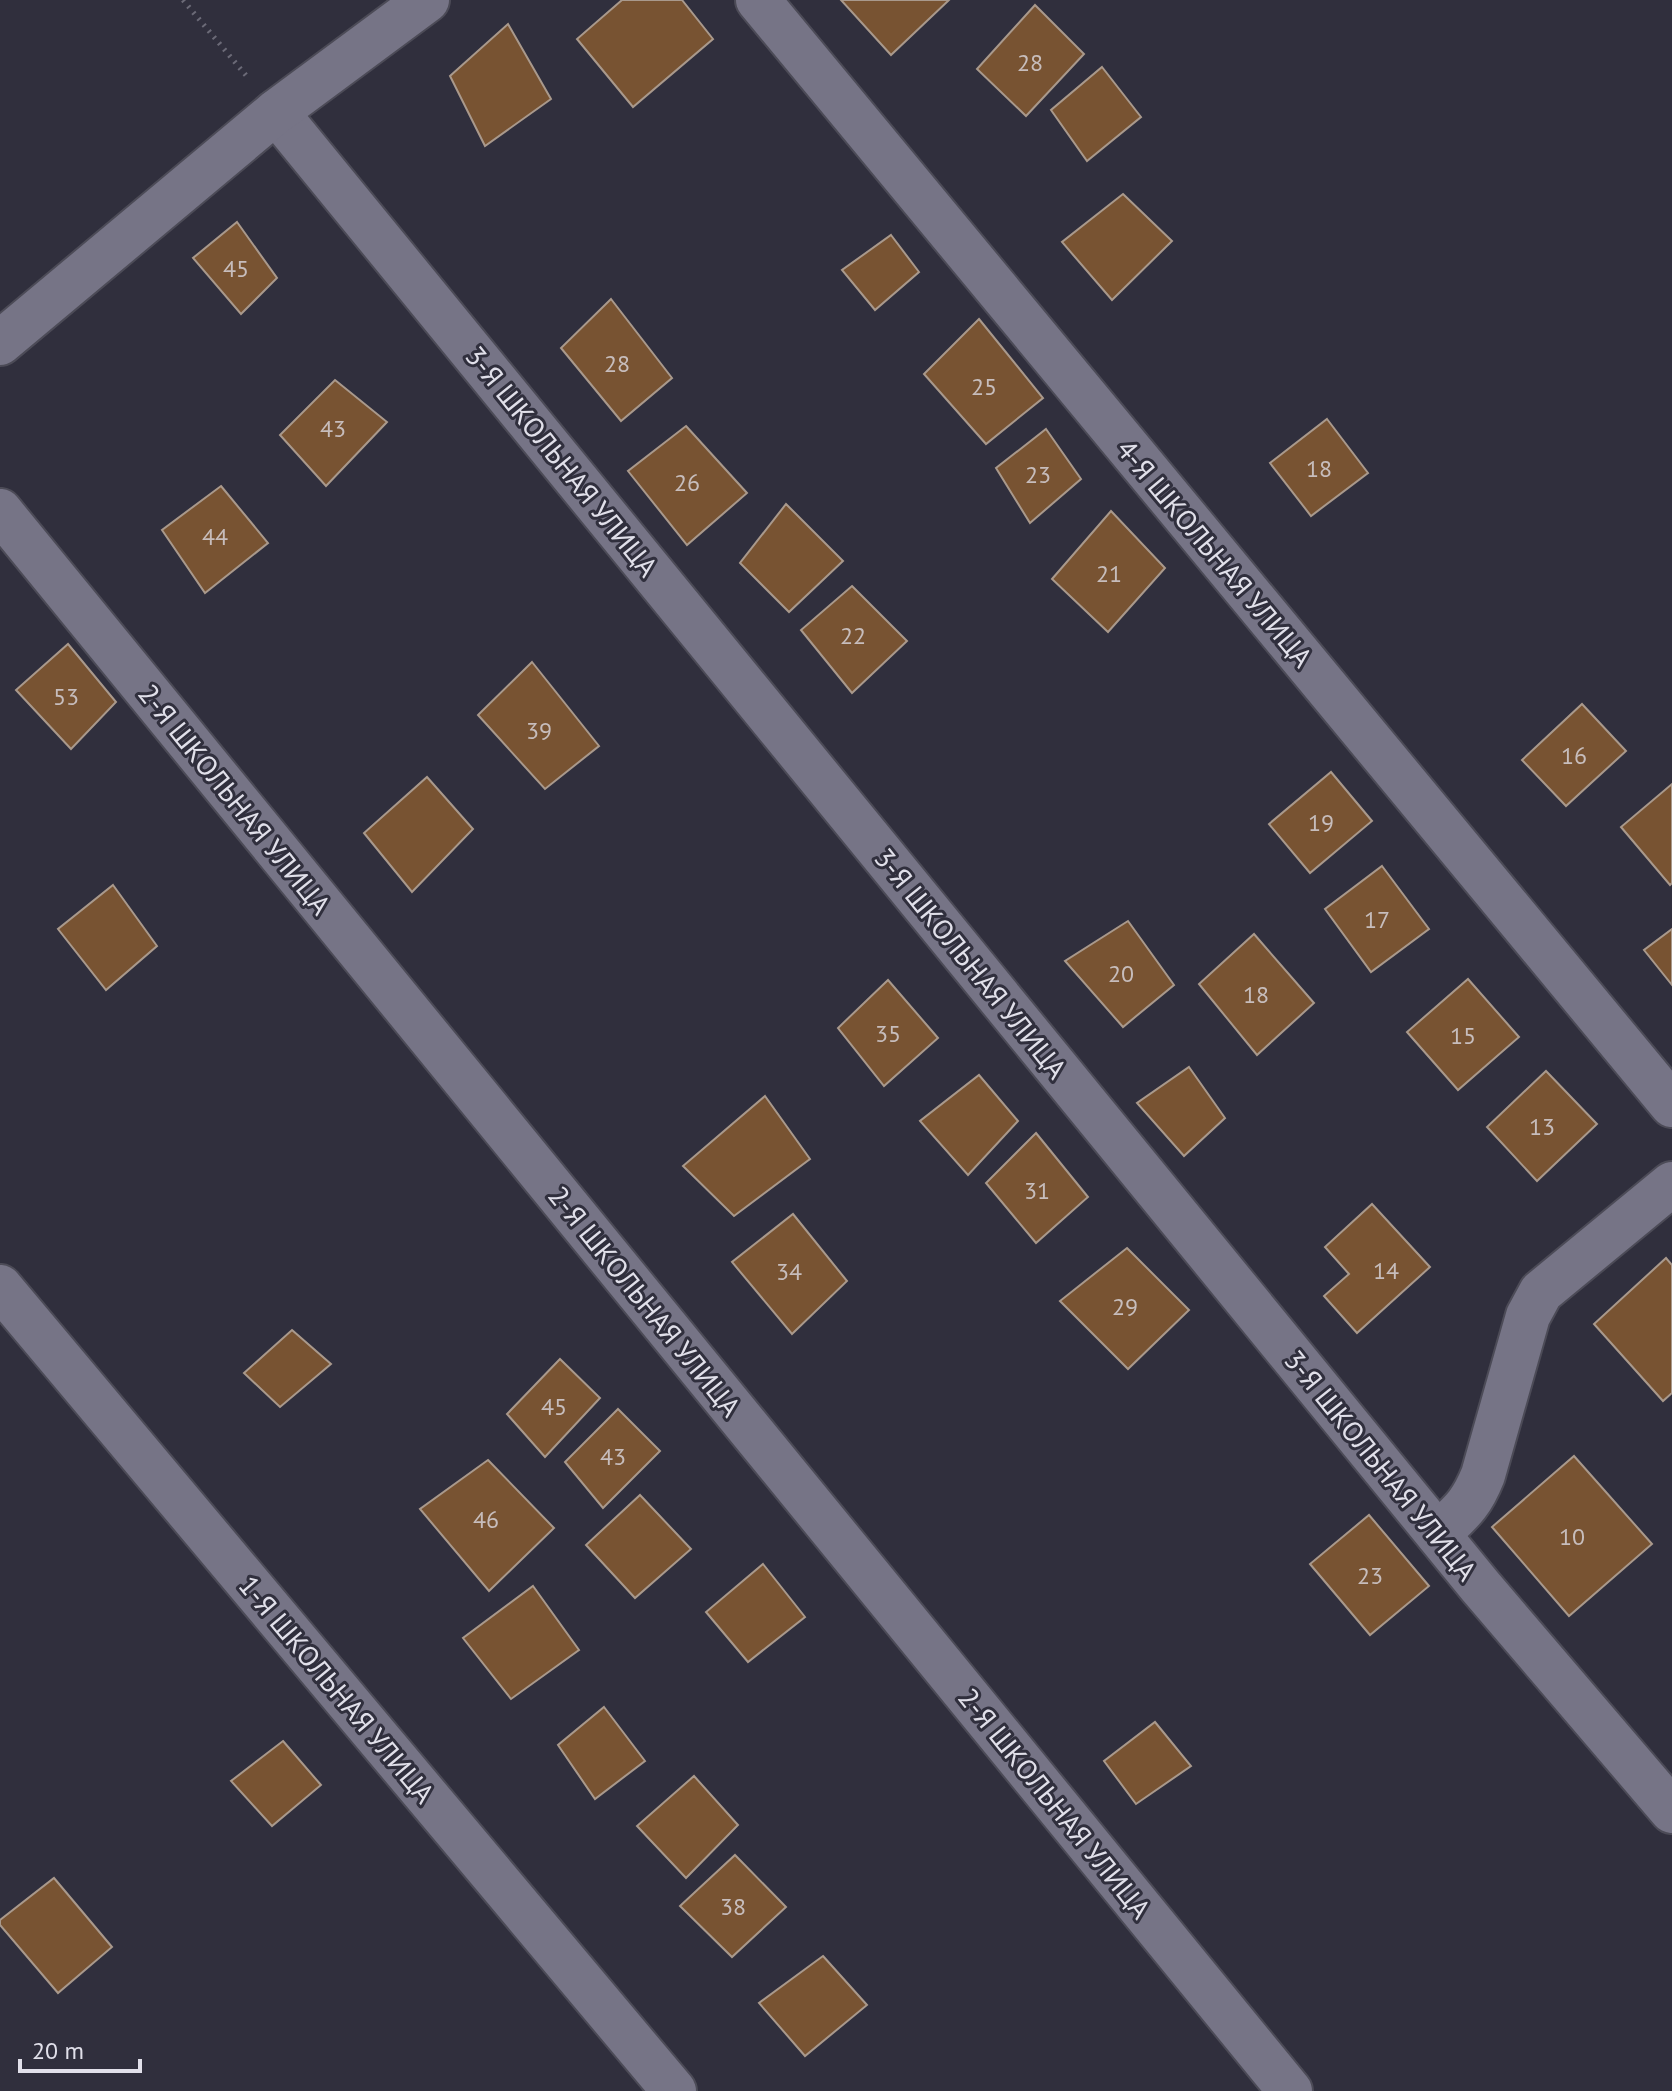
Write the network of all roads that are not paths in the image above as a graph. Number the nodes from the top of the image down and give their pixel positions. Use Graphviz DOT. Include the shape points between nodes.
graph roads {
  1 [pos="427,0"];
  2 [pos="758,0"];
  3 [pos="276,112"];
  4 [pos="0,343"];
  5 [pos="0,511"];
  6 [pos="1672,1105"];
  7 [pos="1672,1184"];
  8 [pos="0,1287"];
  9 [pos="1438,1534"];
  10 [pos="1672,1811"];
  11 [pos="674,2091"];
  12 [pos="1290,2091"];
  1 -- 3 [label="street"];
  2 -- 6 [label="street, 4-Я ШКОЛЬНАЯ УЛИЦА"];
  3 -- 4 [label="street"];
  3 -- 9 [label="street, 3-Я ШКОЛЬНАЯ УЛИЦА"];
  5 -- 12 [label="street, 2-Я ШКОЛЬНАЯ УЛИЦА"];
  7 -- 9 [label="street" via="1541,1292 1528,1316 1477,1491"];
  8 -- 11 [label="street, 1-Я ШКОЛЬНАЯ УЛИЦА"];
  9 -- 10 [label="street, 3-Я ШКОЛЬНАЯ УЛИЦА"];
}
